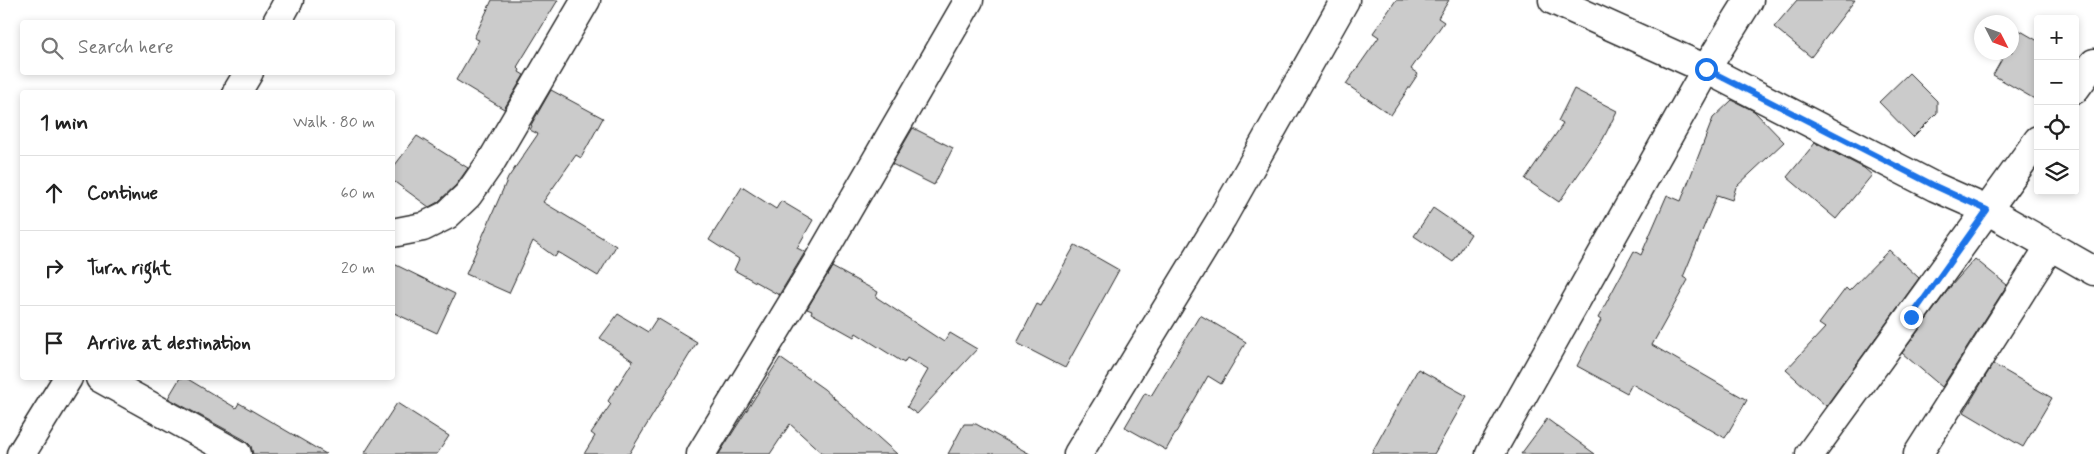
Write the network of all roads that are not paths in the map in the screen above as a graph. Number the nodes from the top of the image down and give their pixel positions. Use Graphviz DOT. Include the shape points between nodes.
graph roads {
  1 [pos="290,0"];
  2 [pos="586,0"];
  3 [pos="969,0"];
  4 [pos="1345,0"];
  5 [pos="1553,0"];
  6 [pos="1749,0"];
  7 [pos="278,20"];
  8 [pos="2094,63"];
  9 [pos="1706,69"];
  10 [pos="247,75"];
  11 [pos="2079,84"];
  12 [pos="238,90"];
  13 [pos="2034,145"];
  14 [pos="1987,210"];
  15 [pos="395,233"];
  16 [pos="2050,246"];
  17 [pos="2094,271"];
  18 [pos="67,380"];
  19 [pos="104,380"];
  20 [pos="21,454"];
  21 [pos="237,454"];
  22 [pos="701,454"];
  23 [pos="1078,454"];
  24 [pos="1490,454"];
  25 [pos="1810,454"];
  26 [pos="1918,454"];
  1 -- 7 [label="street"];
  2 -- 15 [label="street" via="491,162 468,195 447,215 423,227"];
  3 -- 22 [label="street" via="818,261"];
  4 -- 23 [label="street" via="1222,218"];
  5 -- 9 [label="street"];
  6 -- 9 [label="street"];
  8 -- 11 [label="street"];
  9 -- 14 [label="street"];
  9 -- 24 [label="street"];
  10 -- 12 [label="street"];
  13 -- 14 [label="street"];
  14 -- 16 [label="street"];
  14 -- 25 [label="street"];
  16 -- 17 [label="street"];
  16 -- 26 [label="street"];
  18 -- 20 [label="street"];
  19 -- 21 [label="street"];
}
